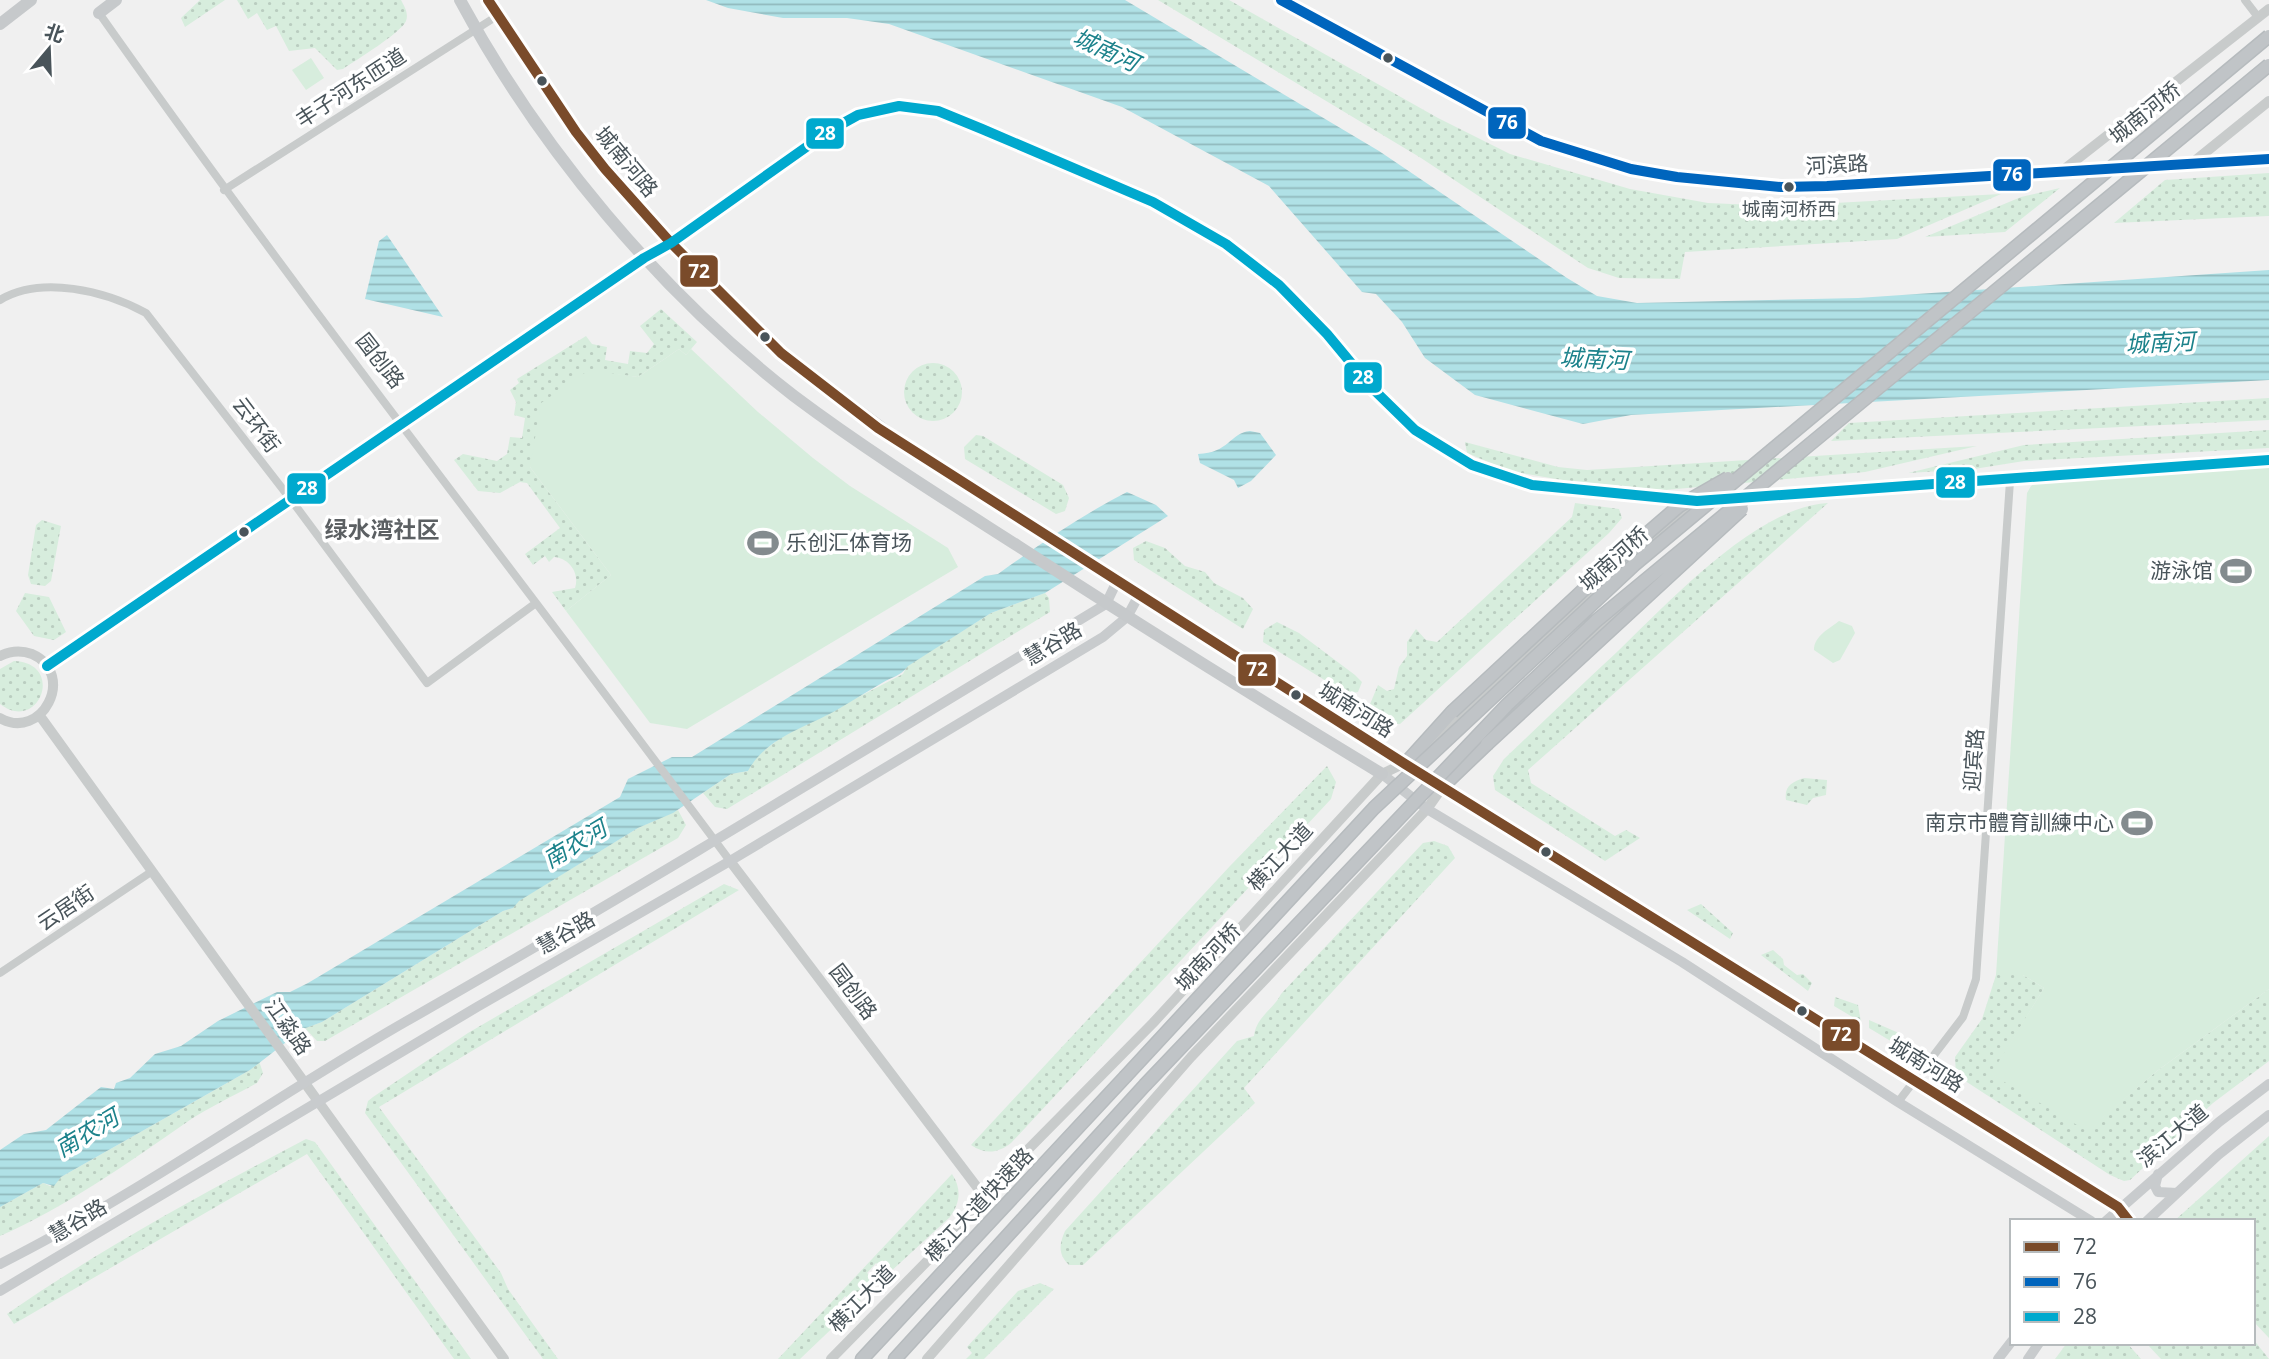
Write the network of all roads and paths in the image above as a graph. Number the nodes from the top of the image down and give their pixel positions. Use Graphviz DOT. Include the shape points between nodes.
graph roads {
  1 [pos="31,0"];
  2 [pos="117,0"];
  3 [pos="122,0"];
  4 [pos="460,0"];
  5 [pos="488,0"];
  6 [pos="1280,0"];
  7 [pos="2245,0"];
  8 [pos="2269,9"];
  9 [pos="99,13"];
  10 [pos="497,16"];
  11 [pos="2258,17"];
  12 [pos="0,24"];
  13 [pos="476,30"];
  14 [pos="2269,36"];
  15 [pos="2269,65"];
  16 [pos="2269,101"];
  17 [pos="2269,159"];
  18 [pos="2191,164"];
  19 [pos="2061,172"];
  20 [pos="224,190"];
  21 [pos="671,243"];
  22 [pos="645,258"];
  23 [pos="0,300"];
  24 [pos="403,423"];
  25 [pos="2269,460"];
  26 [pos="1786,463"];
  27 [pos="1753,464"];
  28 [pos="2010,481"];
  29 [pos="1746,499"];
  30 [pos="292,501"];
  31 [pos="1697,501"];
  32 [pos="1117,581"];
  33 [pos="1139,595"];
  34 [pos="536,603"];
  35 [pos="1105,604"];
  36 [pos="1126,617"];
  37 [pos="0,656"];
  38 [pos="47,666"];
  39 [pos="40,716"];
  40 [pos="0,718"];
  41 [pos="1405,764"];
  42 [pos="1382,774"];
  43 [pos="1443,786"];
  44 [pos="1427,809"];
  45 [pos="716,842"];
  46 [pos="730,861"];
  47 [pos="151,872"];
  48 [pos="0,974"];
  49 [pos="1125,1077"];
  50 [pos="1915,1080"];
  51 [pos="304,1083"];
  52 [pos="1144,1084"];
  53 [pos="2269,1084"];
  54 [pos="1898,1102"];
  55 [pos="319,1103"];
  56 [pos="2269,1115"];
  57 [pos="2158,1174"];
  58 [pos="2177,1193"];
  59 [pos="983,1195"];
  60 [pos="2119,1207"];
  61 [pos="2088,1219"];
  62 [pos="2108,1219"];
  63 [pos="2128,1219"];
  64 [pos="2149,1219"];
  65 [pos="0,1264"];
  66 [pos="0,1291"];
  67 [pos="920,1297"];
  68 [pos="946,1306"];
  69 [pos="2010,1344"];
  70 [pos="504,1359"];
  71 [pos="831,1359"];
  72 [pos="852,1359"];
  73 [pos="862,1359"];
  74 [pos="895,1359"];
  75 [pos="902,1359"];
  76 [pos="927,1359"];
  77 [pos="1998,1359"];
  1 -- 12 [label="main road"];
  2 -- 9 [label="main road"];
  3 -- 9 [label="street"];
  4 -- 13 [label="main road, 城南河路"];
  5 -- 10 [label="main road, 城南河路"];
  6 -- 19 [label="street, 河滨路" via="1497,120 1541,141 1631,169 1782,187"];
  7 -- 11 [label="street"];
  8 -- 11 [label="street"];
  9 -- 20 [label="street, 园创路"];
  10 -- 13 [label="street, 丰子河东匝道"];
  10 -- 21 [label="main road, 城南河路" via="576,132"];
  11 -- 19 [label="street"];
  13 -- 20 [label="street, 丰子河东匝道"];
  13 -- 22 [label="main road, 城南河路" via="588,194"];
  14 -- 27 [label="highway, 城南河桥, bridge"];
  15 -- 26 [label="highway, 城南河桥, bridge"];
  16 -- 18 [label="street"];
  17 -- 18 [label="street, 河滨路"];
  18 -- 19 [label="street, 河滨路"];
  20 -- 24 [label="street, 园创路"];
  21 -- 22 [label="street"];
  21 -- 31 [label="street" via="858,115 899,106 938,111 1153,202 1226,244 1279,285 1415,430 1472,465 1532,485"];
  21 -- 32 [label="main road, 城南河路" via="743,317 818,383 917,454"];
  22 -- 24 [label="street"];
  22 -- 35 [label="main road, 城南河路" via="794,395 938,496"];
  23 -- 30 [label="street, 云环街" via="22,291 65,290 112,298 146,313"];
  24 -- 30 [label="street"];
  24 -- 34 [label="street, 园创路"];
  25 -- 28 [label="street"];
  26 -- 43 [label="highway, bridge" via="1716,536 1642,599"];
  26 -- 52 [label="highway, 城南河桥, bridge" via="1596,621 1507,705"];
  27 -- 41 [label="highway, bridge" via="1679,506 1595,578 1452,712"];
  27 -- 49 [label="highway, 城南河桥, bridge" via="1634,565 1374,808"];
  28 -- 29 [label="street"];
  28 -- 50 [label="street, 迎宾路" via="1976,978 1963,1017"];
  29 -- 31 [label="street"];
  29 -- 43 [label="street" via="1565,661 1481,741"];
  30 -- 34 [label="street, 云环街" via="427,683"];
  30 -- 38 [label="street"];
  31 -- 41 [label="street, 横江大道"];
  32 -- 33 [label="main road, 城南河路"];
  32 -- 35 [label="main road"];
  33 -- 36 [label="main road, 慧谷路"];
  33 -- 41 [label="main road, 城南河路"];
  34 -- 45 [label="street, 园创路"];
  35 -- 36 [label="main road, 城南河路"];
  35 -- 45 [label="main road, 慧谷路"];
  36 -- 42 [label="main road, 城南河路"];
  36 -- 46 [label="main road, 慧谷路" via="1103,637"];
  37 -- 38 [label="street" via="26,652"];
  38 -- 39 [label="street" via="53,695"];
  39 -- 40 [label="street" via="16,723"];
  39 -- 47 [label="street, 江淼路"];
  41 -- 42 [label="street, 横江大道"];
  41 -- 43 [label="main road, 城南河路"];
  42 -- 44 [label="main road, 城南河路"];
  42 -- 59 [label="street, 横江大道" via="1153,1023"];
  43 -- 44 [label="street"];
  43 -- 50 [label="main road, 城南河路"];
  44 -- 54 [label="main road, 城南河路" via="1682,962"];
  44 -- 76 [label="street" via="1191,1058"];
  45 -- 46 [label="street, 园创路"];
  45 -- 51 [label="main road, 慧谷路"];
  46 -- 55 [label="main road, 慧谷路"];
  46 -- 59 [label="street, 园创路"];
  47 -- 48 [label="street, 云居街"];
  47 -- 51 [label="street, 江淼路"];
  49 -- 67 [label="highway, 横江大道快速路"];
  50 -- 54 [label="street, 迎宾路"];
  50 -- 60 [label="main road, 城南河路"];
  51 -- 55 [label="street, 江淼路"];
  51 -- 65 [label="main road, 慧谷路"];
  52 -- 68 [label="highway, 横江大道快速路"];
  53 -- 57 [label="main road, 滨江大道"];
  54 -- 61 [label="main road, 城南河路"];
  55 -- 66 [label="main road, 慧谷路"];
  55 -- 70 [label="street, 江淼路"];
  56 -- 58 [label="main road, 滨江大道"];
  57 -- 58 [label="main road" via="2158,1192"];
  57 -- 60 [label="main road, 滨江大道"];
  58 -- 64 [label="main road, 滨江大道"];
  59 -- 71 [label="street, 横江大道" via="942,1247"];
  60 -- 62 [label="main road, 滨江大道"];
  60 -- 63 [label="main road, 城南河路"];
  67 -- 72 [label="highway"];
  67 -- 73 [label="highway, 横江大道快速路"];
  68 -- 74 [label="highway, 横江大道快速路"];
  68 -- 75 [label="highway"];
  69 -- 77 [label="main road"];
}
